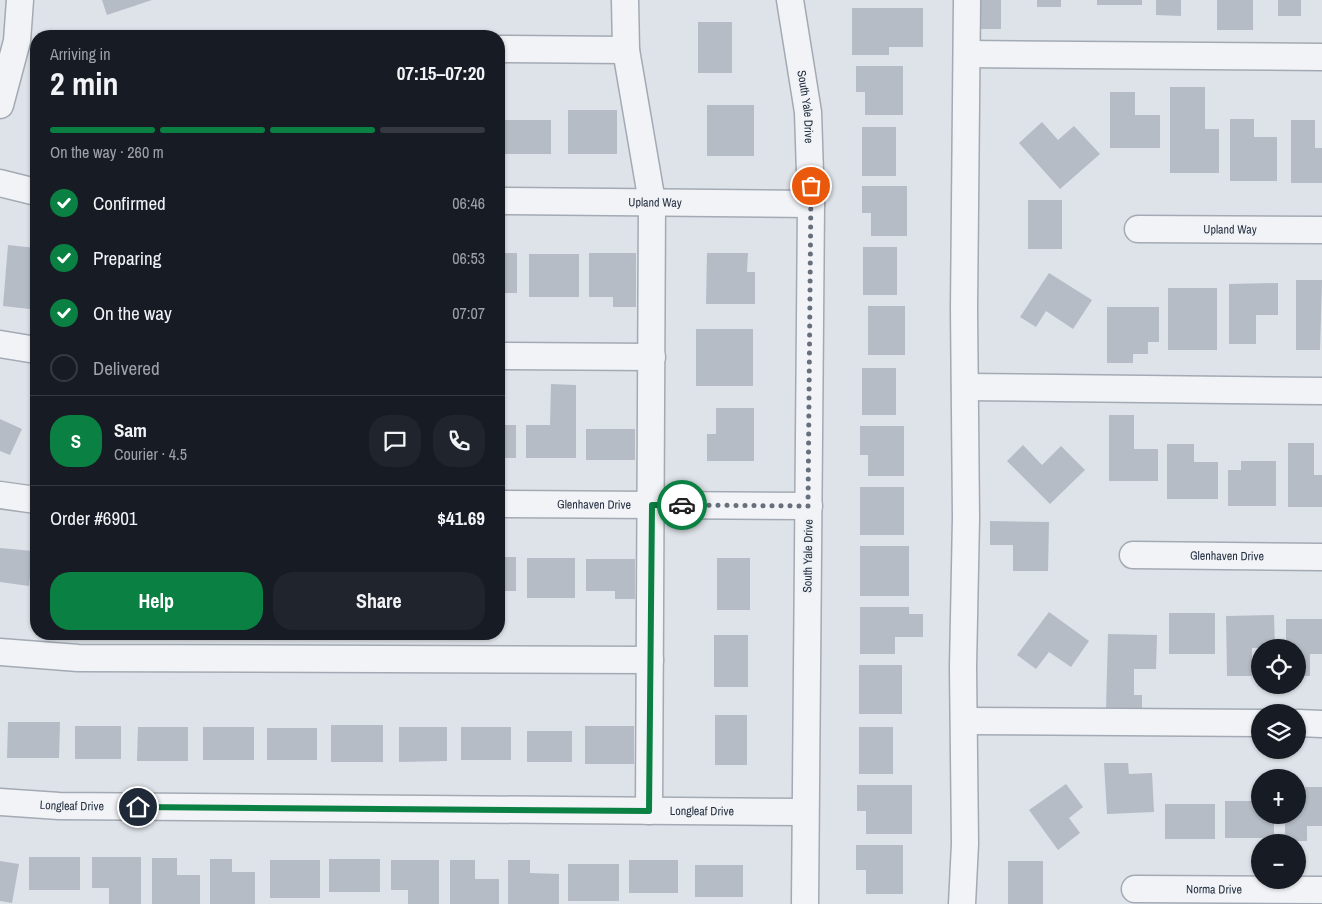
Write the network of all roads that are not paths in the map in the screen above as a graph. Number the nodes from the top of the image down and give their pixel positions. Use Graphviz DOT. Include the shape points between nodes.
graph roads {
  1 [pos="20,0"];
  2 [pos="625,0"];
  3 [pos="790,0"];
  4 [pos="967,0"];
  5 [pos="18,40"];
  6 [pos="505,49"];
  7 [pos="626,50"];
  8 [pos="967,54"];
  9 [pos="1322,57"];
  10 [pos="0,105"];
  11 [pos="0,183"];
  12 [pos="30,190"];
  13 [pos="505,201"];
  14 [pos="652,202"];
  15 [pos="811,204"];
  16 [pos="1138,229"];
  17 [pos="1322,230"];
  18 [pos="0,344"];
  19 [pos="30,349"];
  20 [pos="505,356"];
  21 [pos="652,356"];
  22 [pos="965,387"];
  23 [pos="1322,391"];
  24 [pos="0,495"];
  25 [pos="30,499"];
  26 [pos="505,504"];
  27 [pos="652,505"];
  28 [pos="808,506"];
  29 [pos="1133,555"];
  30 [pos="1322,557"];
  31 [pos="0,652"];
  32 [pos="650,660"];
  33 [pos="964,721"];
  34 [pos="1251,722"];
  35 [pos="1306,723"];
  36 [pos="1322,724"];
  37 [pos="0,802"];
  38 [pos="649,811"];
  39 [pos="806,812"];
  40 [pos="1135,889"];
  41 [pos="1322,890"];
  42 [pos="805,904"];
  43 [pos="962,904"];
  1 -- 5 [label="street"];
  2 -- 7 [label="street"];
  3 -- 15 [label="street, South Yale Drive" via="808,112"];
  4 -- 8 [label="street"];
  5 -- 10 [label="street"];
  6 -- 7 [label="street"];
  7 -- 14 [label="street"];
  8 -- 9 [label="street"];
  8 -- 22 [label="street"];
  11 -- 12 [label="street"];
  13 -- 14 [label="street, Upland Way"];
  14 -- 15 [label="street, Upland Way"];
  14 -- 21 [label="street"];
  15 -- 28 [label="street, South Yale Drive"];
  16 -- 17 [label="street, Upland Way"];
  18 -- 19 [label="street"];
  20 -- 21 [label="street"];
  21 -- 27 [label="street"];
  22 -- 23 [label="street"];
  22 -- 33 [label="street"];
  24 -- 25 [label="street"];
  26 -- 27 [label="street, Glenhaven Drive"];
  27 -- 28 [label="street, Glenhaven Drive"];
  27 -- 32 [label="street"];
  28 -- 39 [label="street, South Yale Drive"];
  29 -- 30 [label="street, Glenhaven Drive"];
  31 -- 32 [label="street" via="78,658"];
  32 -- 38 [label="street"];
  33 -- 34 [label="street"];
  33 -- 43 [label="street"];
  35 -- 36 [label="street"];
  37 -- 38 [label="street, Longleaf Drive" via="59,806"];
  38 -- 39 [label="street, Longleaf Drive"];
  39 -- 42 [label="street, South Yale Drive"];
  40 -- 41 [label="street, Norma Drive"];
}
